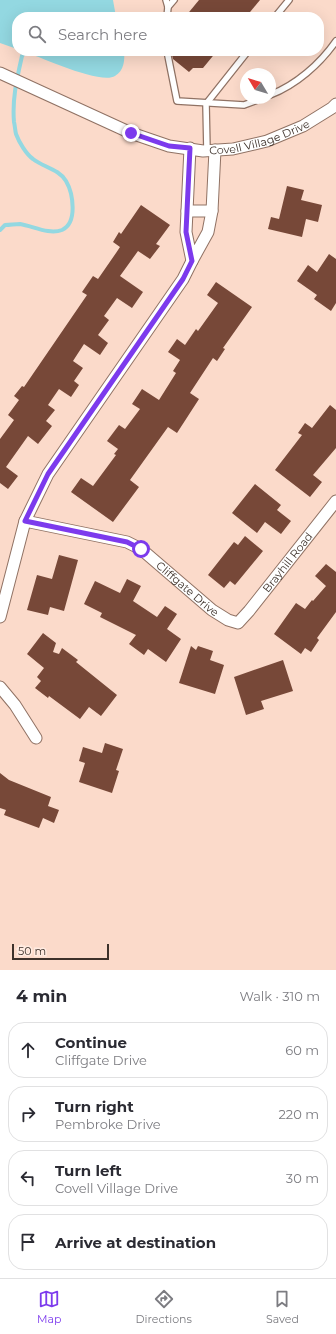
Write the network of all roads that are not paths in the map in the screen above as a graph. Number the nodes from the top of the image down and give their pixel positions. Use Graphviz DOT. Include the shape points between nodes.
graph roads {
  1 [pos="166,0"];
  2 [pos="174,0"];
  3 [pos="289,0"];
  4 [pos="168,7"];
  5 [pos="168,12"];
  6 [pos="279,12"];
  7 [pos="336,41"];
  8 [pos="324,54"];
  9 [pos="168,56"];
  10 [pos="244,56"];
  11 [pos="323,56"];
  12 [pos="0,73"];
  13 [pos="276,93"];
  14 [pos="206,104"];
  15 [pos="247,104"];
  16 [pos="336,104"];
  17 [pos="190,148"];
  18 [pos="211,151"];
  19 [pos="187,210"];
  20 [pos="212,211"];
  21 [pos="192,261"];
  22 [pos="336,501"];
  23 [pos="25,521"];
  24 [pos="0,617"];
  25 [pos="238,623"];
  26 [pos="0,687"];
  27 [pos="36,738"];
  1 -- 4 [label="lane"];
  2 -- 4 [label="lane"];
  3 -- 6 [label="lane"];
  4 -- 5 [label="lane"];
  7 -- 8 [label="lane"];
  9 -- 14 [label="lane" via="177,101"];
  10 -- 14 [label="lane"];
  11 -- 13 [label="lane" via="310,70"];
  12 -- 17 [label="street, Covell Village Drive" via="131,133 169,146"];
  14 -- 15 [label="lane"];
  14 -- 18 [label="lane"];
  16 -- 18 [label="street, Covell Village Drive" via="303,126 267,141 233,150"];
  17 -- 18 [label="street, Covell Village Drive"];
  17 -- 19 [label="street"];
  18 -- 20 [label="street"];
  19 -- 20 [label="street"];
  19 -- 21 [label="street" via="186,232"];
  20 -- 21 [label="street" via="208,232"];
  21 -- 23 [label="street" via="183,279 48,474"];
  22 -- 25 [label="street, Brayhill Road"];
  23 -- 24 [label="street"];
  23 -- 25 [label="street, Cliffgate Drive" via="127,542 141,549 212,610"];
  26 -- 27 [label="street"];
}
